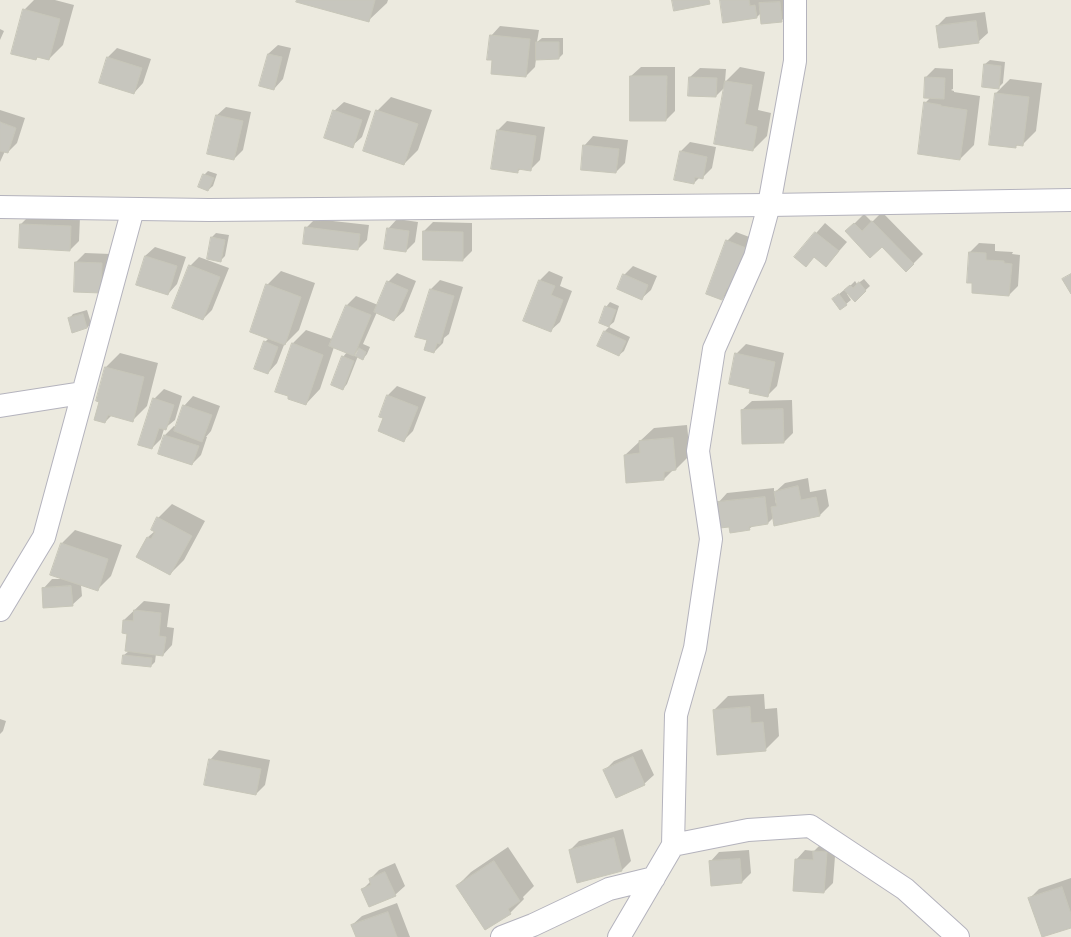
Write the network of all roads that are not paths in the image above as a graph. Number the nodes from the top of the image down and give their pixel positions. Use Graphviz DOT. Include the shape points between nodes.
graph roads {
  1 [pos="795,0"];
  2 [pos="1071,200"];
  3 [pos="769,205"];
  4 [pos="0,207"];
  5 [pos="133,209"];
  6 [pos="82,393"];
  7 [pos="0,406"];
  8 [pos="0,610"];
  9 [pos="673,845"];
  10 [pos="654,878"];
  11 [pos="502,937"];
  12 [pos="619,937"];
  13 [pos="958,937"];
  1 -- 3 [label="street" via="795,61"];
  2 -- 3 [label="street"];
  3 -- 5 [label="street"];
  3 -- 9 [label="street" via="755,257 714,349 698,451 711,539 696,648 676,715"];
  4 -- 5 [label="street"];
  5 -- 6 [label="street"];
  6 -- 7 [label="street"];
  6 -- 8 [label="street" via="44,537"];
  9 -- 10 [label="street"];
  9 -- 13 [label="street" via="748,830 810,826 905,889"];
  10 -- 11 [label="street" via="609,890"];
  10 -- 12 [label="street"];
}
